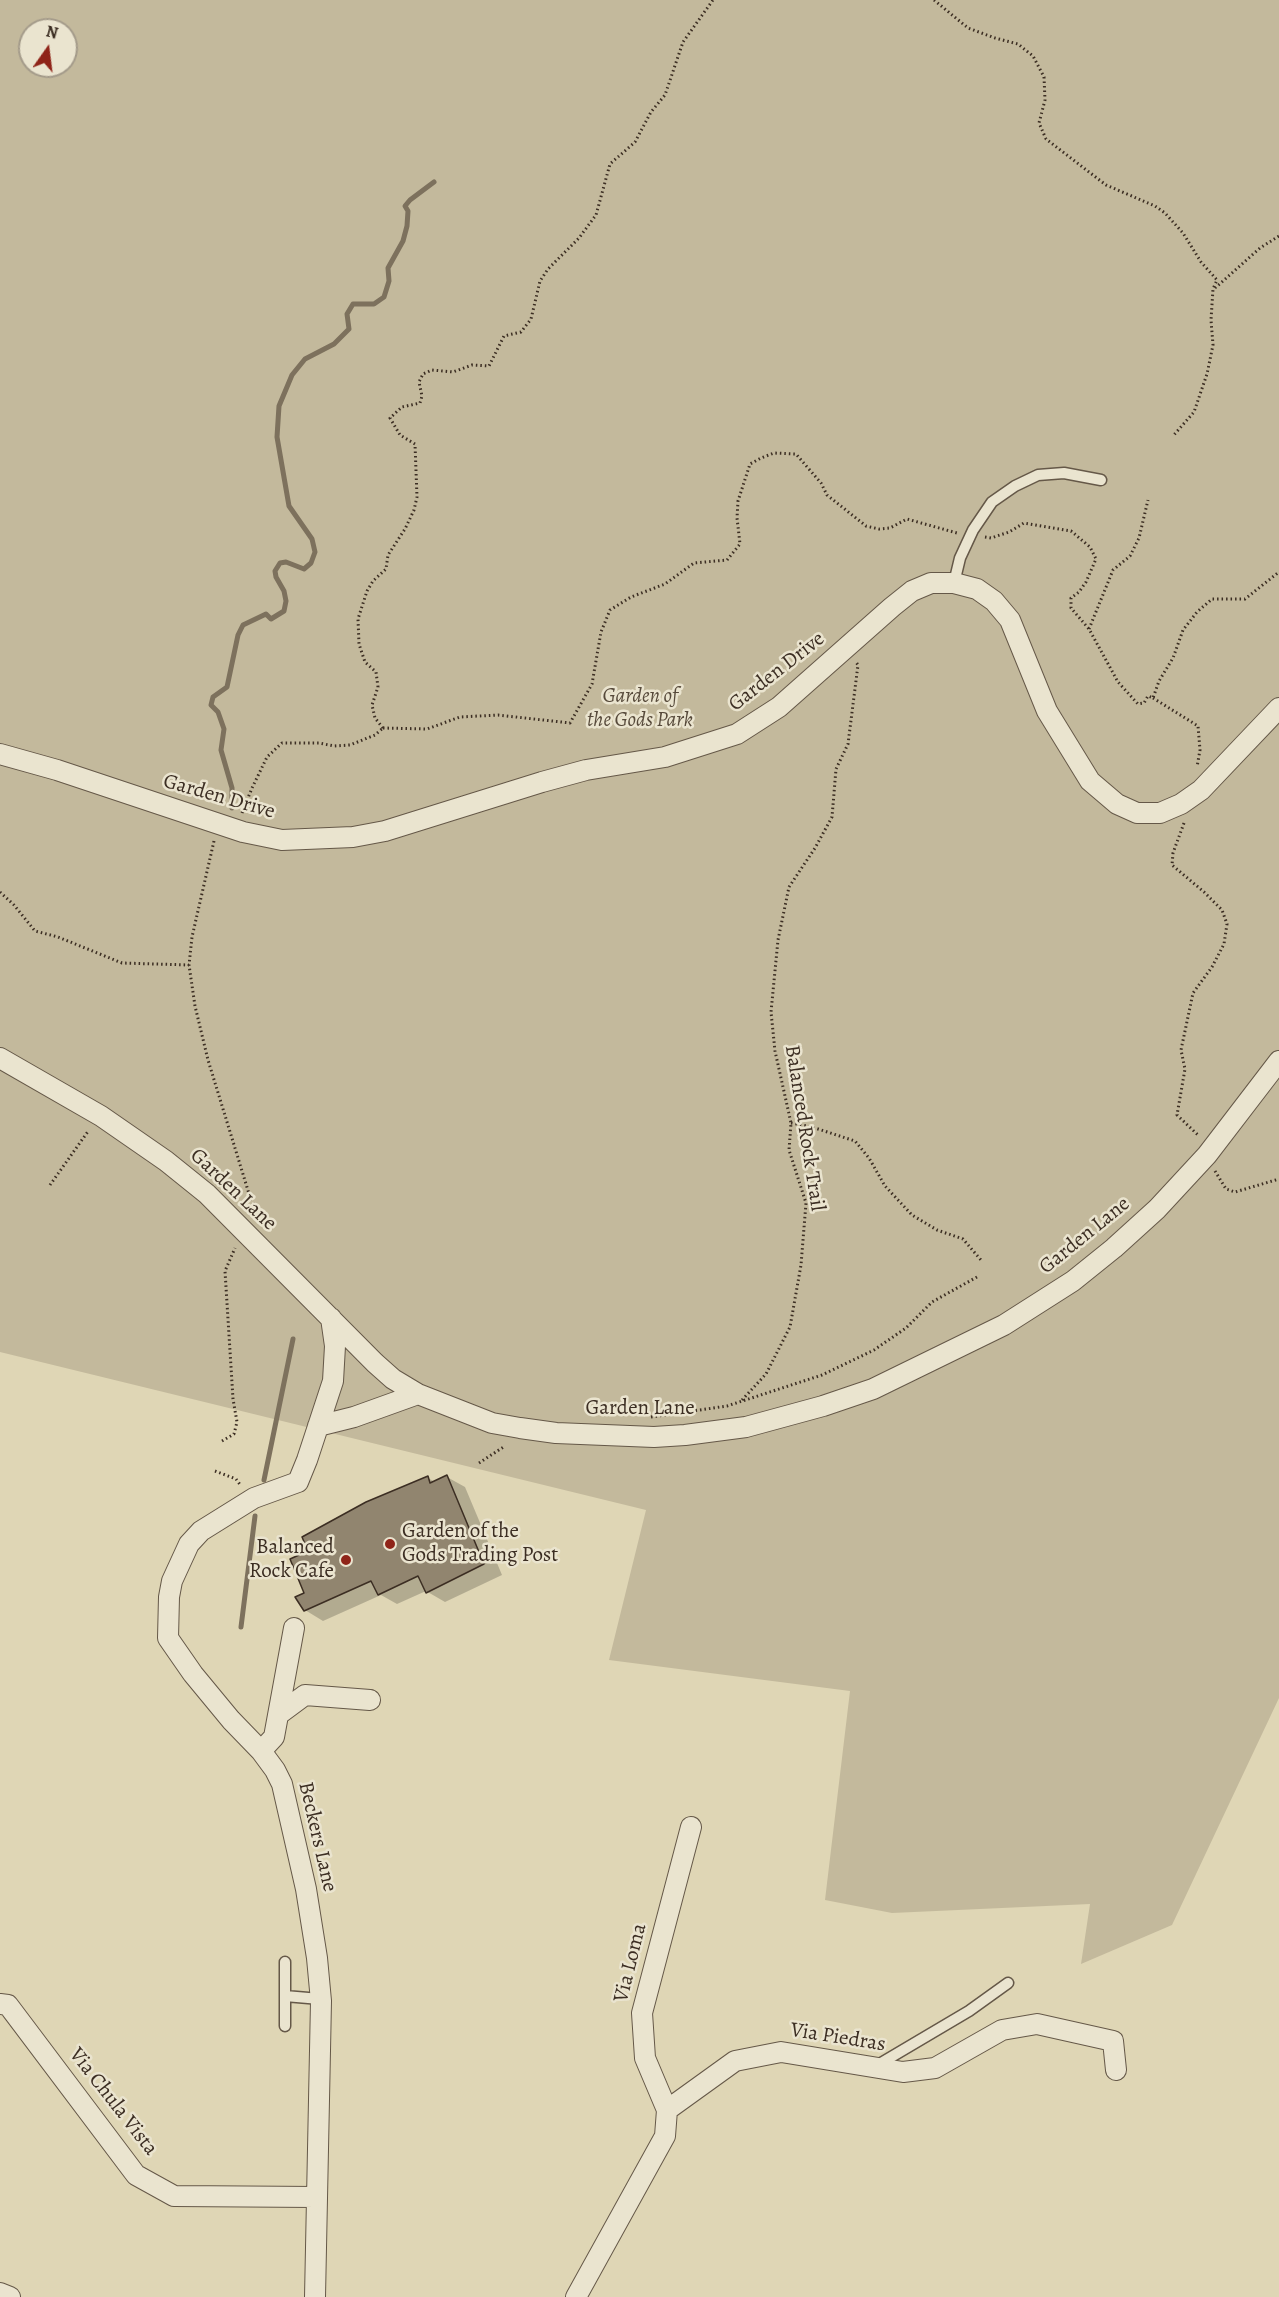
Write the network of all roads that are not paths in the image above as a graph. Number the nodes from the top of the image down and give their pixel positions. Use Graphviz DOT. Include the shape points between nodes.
graph roads {
  1 [pos="1101,480"];
  2 [pos="954,583"];
  3 [pos="1279,708"];
  4 [pos="0,754"];
  5 [pos="0,1058"];
  6 [pos="1279,1061"];
  7 [pos="331,1317"];
  8 [pos="418,1394"];
  9 [pos="318,1426"];
  10 [pos="294,1628"];
  11 [pos="370,1700"];
  12 [pos="278,1715"];
  13 [pos="261,1750"];
  14 [pos="691,1827"];
  15 [pos="285,1962"];
  16 [pos="1008,1983"];
  17 [pos="285,1996"];
  18 [pos="320,1999"];
  19 [pos="0,2004"];
  20 [pos="285,2026"];
  21 [pos="873,2067"];
  22 [pos="1116,2070"];
  23 [pos="667,2110"];
  24 [pos="316,2197"];
  25 [pos="0,2293"];
  26 [pos="10,2297"];
  27 [pos="315,2297"];
  28 [pos="576,2297"];
  1 -- 2 [label="lane" via="1064,473 1038,475 992,502 960,558"];
  2 -- 3 [label="street, Garden Drive" via="977,589 1010,620 1047,711 1090,781 1117,804 1137,813 1160,813 1191,796"];
  2 -- 4 [label="street, Garden Drive" via="931,583 912,591 779,707 737,734 665,757 586,770 385,831 353,837 282,840 233,830"];
  5 -- 7 [label="street, Garden Lane" via="101,1116 166,1161 207,1194"];
  6 -- 8 [label="street, Garden Lane" via="1206,1155 1157,1209 1114,1248 1073,1281 1014,1318 873,1389 746,1427 654,1437 556,1433 492,1423"];
  7 -- 8 [label="street, Garden Lane" via="393,1379"];
  7 -- 9 [label="street, Beckers Lane" via="335,1346 333,1381"];
  8 -- 9 [label="street"];
  9 -- 13 [label="street, Beckers Lane" via="298,1482 253,1499 201,1531 189,1544 169,1597 168,1638 180,1658"];
  10 -- 12 [label="street"];
  11 -- 12 [label="street" via="305,1695"];
  12 -- 13 [label="street" via="274,1737"];
  13 -- 18 [label="street, Beckers Lane" via="282,1784 306,1889"];
  14 -- 23 [label="street, Via Loma" via="642,2013 645,2058"];
  15 -- 17 [label="lane"];
  16 -- 21 [label="lane" via="969,2011"];
  17 -- 18 [label="lane"];
  17 -- 20 [label="lane"];
  18 -- 24 [label="street, Beckers Lane"];
  19 -- 24 [label="street, Via Chula Vista" via="8,2005 136,2175 174,2196"];
  21 -- 22 [label="street, Via Piedras" via="903,2072 935,2068 1002,2030 1037,2024 1113,2041"];
  21 -- 23 [label="street, Via Piedras" via="781,2052 735,2061"];
  23 -- 28 [label="street" via="665,2136"];
  24 -- 27 [label="street, Beckers Lane"];
  25 -- 26 [label="street"];
}
